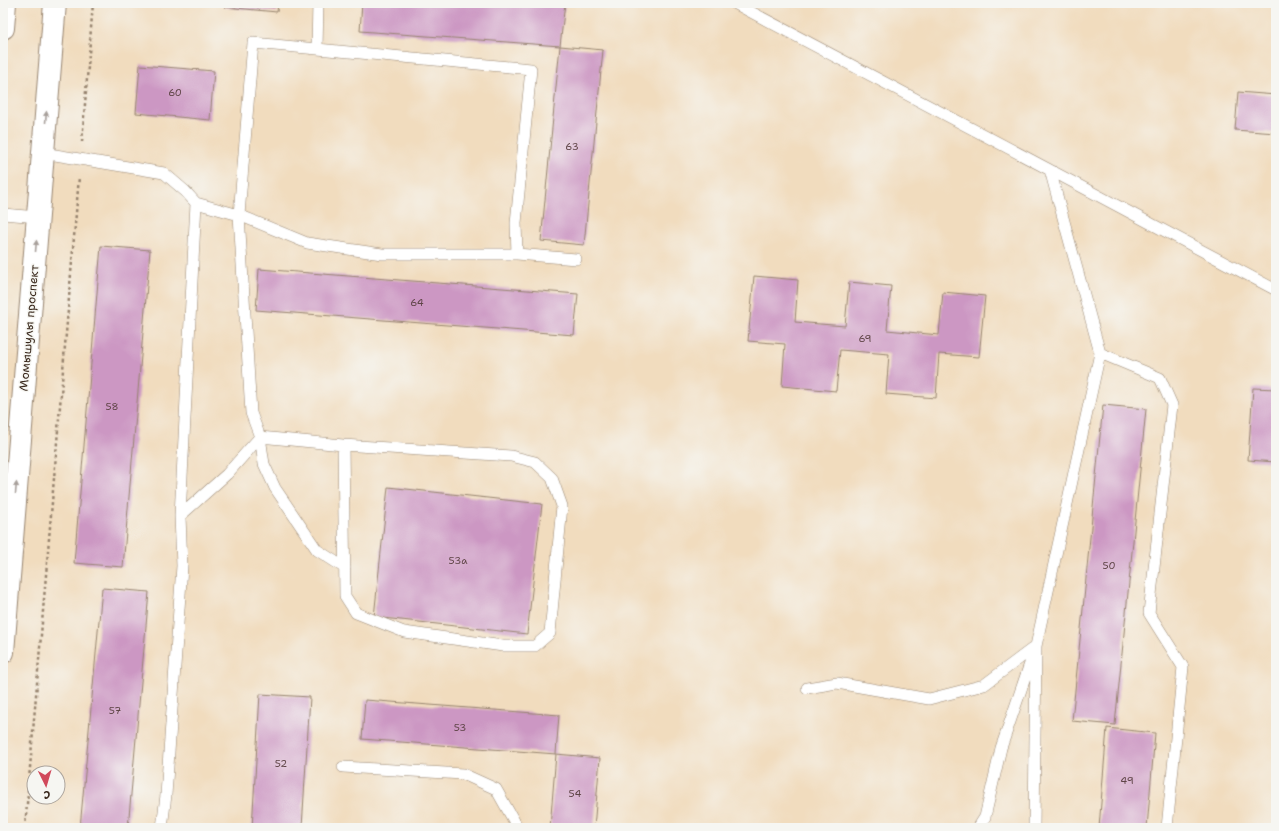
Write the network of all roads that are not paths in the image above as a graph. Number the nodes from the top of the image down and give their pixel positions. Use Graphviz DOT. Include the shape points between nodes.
graph roads {
  1 [pos="5,3"];
  2 [pos="55,3"];
  3 [pos="318,3"];
  4 [pos="734,3"];
  5 [pos="3,28"];
  6 [pos="317,49"];
  7 [pos="43,153"];
  8 [pos="1050,170"];
  9 [pos="196,203"];
  10 [pos="3,214"];
  11 [pos="239,215"];
  12 [pos="38,217"];
  13 [pos="517,254"];
  14 [pos="576,259"];
  15 [pos="1276,290"];
  16 [pos="1100,353"];
  17 [pos="260,437"];
  18 [pos="343,445"];
  19 [pos="180,516"];
  20 [pos="345,568"];
  21 [pos="1036,646"];
  22 [pos="3,652"];
  23 [pos="807,688"];
  24 [pos="343,767"];
  25 [pos="162,828"];
  26 [pos="518,828"];
  27 [pos="978,828"];
  28 [pos="1034,828"];
  29 [pos="1167,828"];
  1 -- 5 [label="street"];
  7 -- 2 [label="street, Момышулы проспект, one-way"];
  3 -- 6 [label="lane"];
  4 -- 8 [label="lane"];
  6 -- 11 [label="lane" via="253,43"];
  6 -- 13 [label="lane" via="531,69 516,223"];
  7 -- 9 [label="lane" via="164,173"];
  7 -- 12 [label="street, Момышулы проспект"];
  8 -- 15 [label="lane"];
  8 -- 16 [label="lane"];
  9 -- 11 [label="lane"];
  9 -- 19 [label="lane"];
  10 -- 12 [label="lane"];
  11 -- 13 [label="lane" via="306,243 382,254"];
  11 -- 17 [label="lane" via="251,412"];
  22 -- 12 [label="street, Момышулы проспект, one-way"];
  13 -- 14 [label="lane"];
  16 -- 21 [label="lane"];
  16 -- 29 [label="lane" via="1160,378 1172,405 1150,613 1183,667"];
  17 -- 18 [label="lane"];
  17 -- 19 [label="lane" via="228,474"];
  17 -- 20 [label="lane" via="264,464 275,488 316,550"];
  18 -- 20 [label="lane"];
  18 -- 20 [label="lane" via="511,456 535,462 552,478 562,506 550,633 535,646 503,646 404,632 363,616 356,613 345,596"];
  19 -- 25 [label="lane" via="182,566"];
  21 -- 23 [label="lane" via="984,685 929,699 837,683"];
  21 -- 27 [label="lane" via="1001,748 985,817"];
  21 -- 28 [label="lane"];
  24 -- 26 [label="lane" via="463,774 496,789"];
}
